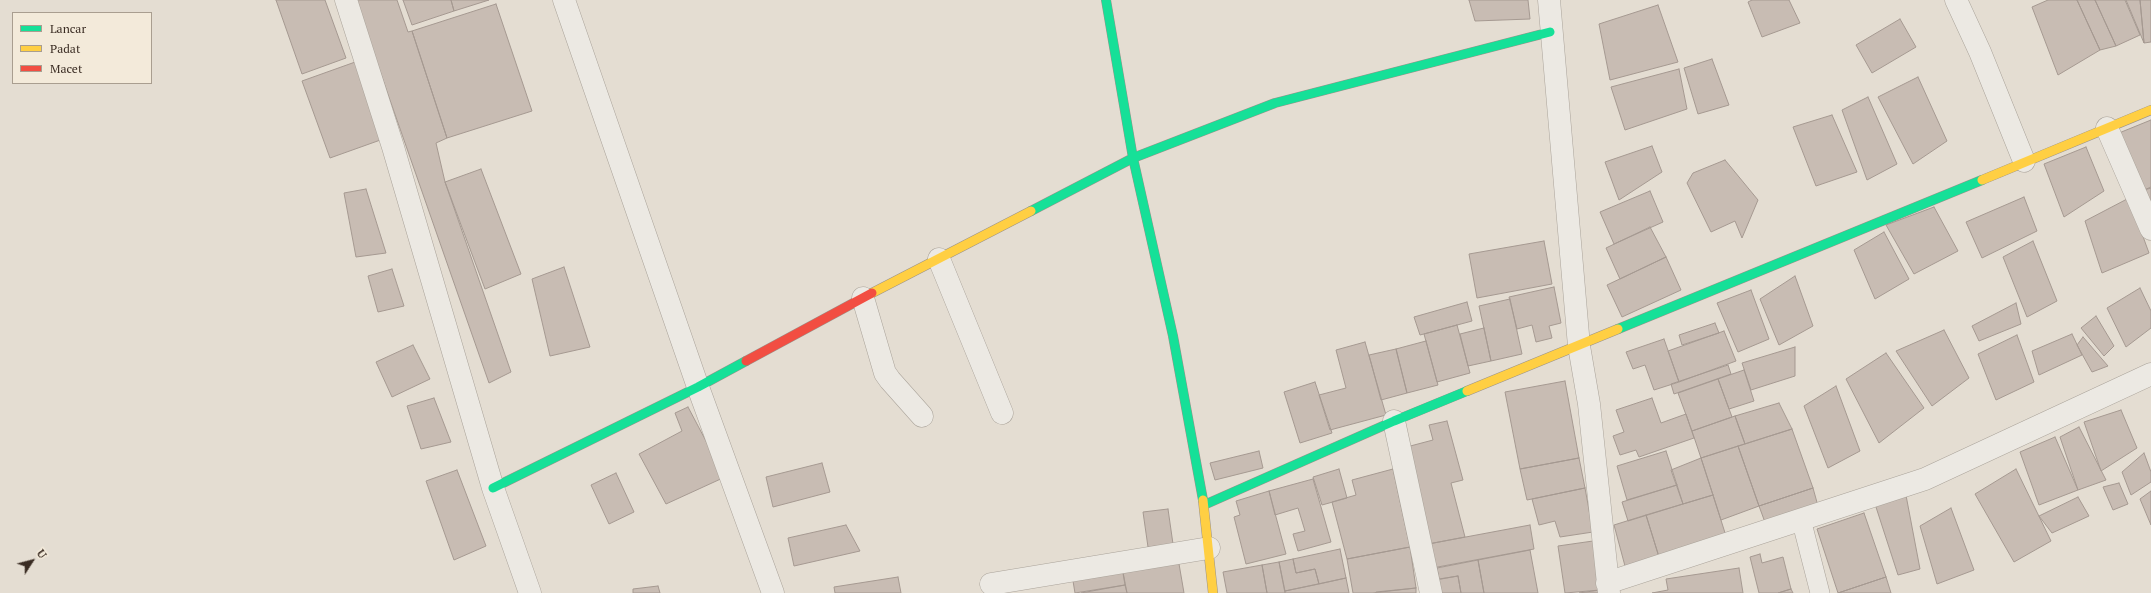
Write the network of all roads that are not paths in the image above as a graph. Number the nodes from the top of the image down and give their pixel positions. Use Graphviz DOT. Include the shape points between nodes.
graph roads {
  1 [pos="346,0"];
  2 [pos="564,0"];
  3 [pos="1106,0"];
  4 [pos="1549,0"];
  5 [pos="1956,0"];
  6 [pos="1550,32"];
  7 [pos="2151,110"];
  8 [pos="2107,128"];
  9 [pos="1133,158"];
  10 [pos="2024,161"];
  11 [pos="2151,229"];
  12 [pos="939,259"];
  13 [pos="863,298"];
  14 [pos="1579,346"];
  15 [pos="2151,374"];
  16 [pos="698,387"];
  17 [pos="1002,413"];
  18 [pos="922,416"];
  19 [pos="1394,421"];
  20 [pos="493,488"];
  21 [pos="1204,505"];
  22 [pos="1801,519"];
  23 [pos="1209,548"];
  24 [pos="991,584"];
  25 [pos="1608,588"];
  26 [pos="530,593"];
  27 [pos="773,593"];
  28 [pos="1213,593"];
  29 [pos="1431,593"];
  30 [pos="1820,593"];
  1 -- 20 [label="street" via="393,147"];
  2 -- 16 [label="street"];
  3 -- 9 [label="street"];
  4 -- 6 [label="street"];
  5 -- 10 [label="street"];
  6 -- 9 [label="street" via="1276,103"];
  6 -- 14 [label="street"];
  7 -- 8 [label="street"];
  8 -- 10 [label="street"];
  8 -- 11 [label="street"];
  9 -- 12 [label="street"];
  9 -- 21 [label="street" via="1173,336"];
  10 -- 14 [label="street"];
  12 -- 13 [label="street"];
  12 -- 17 [label="street"];
  13 -- 16 [label="street"];
  13 -- 18 [label="street" via="886,373"];
  14 -- 19 [label="street"];
  14 -- 25 [label="street" via="1589,404"];
  15 -- 22 [label="street" via="1925,479"];
  16 -- 20 [label="street"];
  16 -- 27 [label="street"];
  19 -- 21 [label="street"];
  19 -- 29 [label="street"];
  20 -- 26 [label="street"];
  21 -- 23 [label="street"];
  22 -- 25 [label="street"];
  22 -- 30 [label="lane"];
  23 -- 24 [label="street"];
  23 -- 28 [label="street"];
}
